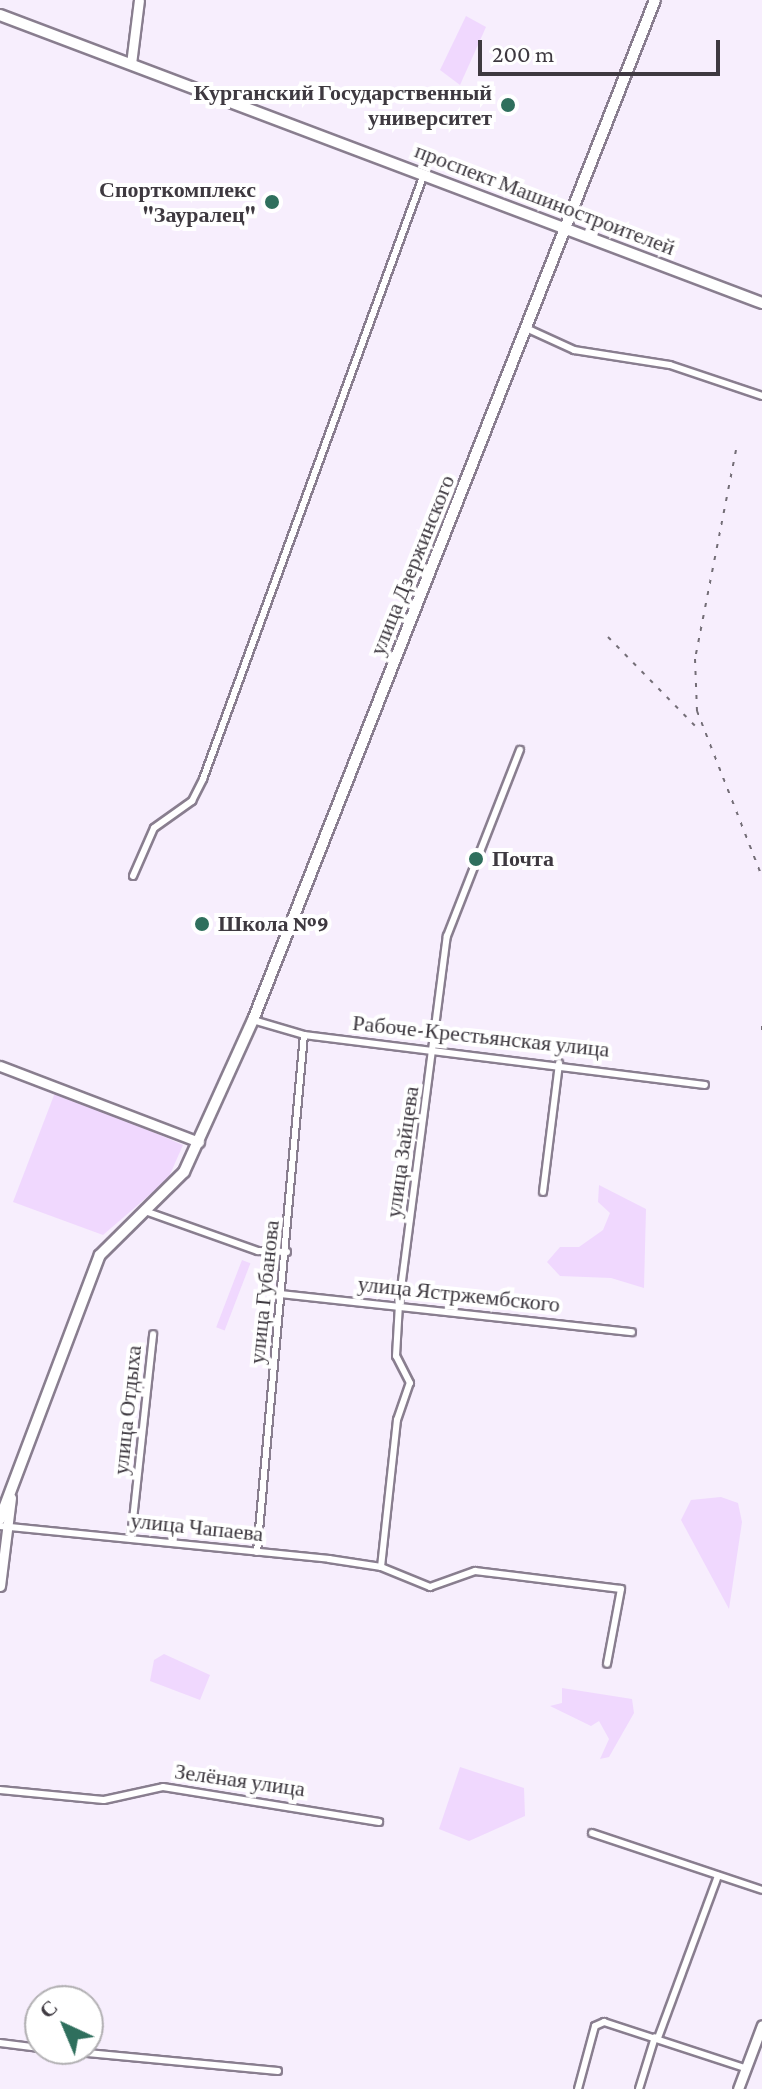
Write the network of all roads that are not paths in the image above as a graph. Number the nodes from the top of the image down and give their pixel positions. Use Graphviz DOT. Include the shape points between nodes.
graph roads {
  1 [pos="139,0"];
  2 [pos="655,0"];
  3 [pos="0,15"];
  4 [pos="131,64"];
  5 [pos="424,174"];
  6 [pos="567,227"];
  7 [pos="762,303"];
  8 [pos="526,328"];
  9 [pos="762,396"];
  10 [pos="520,750"];
  11 [pos="133,876"];
  12 [pos="253,1020"];
  13 [pos="304,1035"];
  14 [pos="435,1047"];
  15 [pos="559,1063"];
  16 [pos="0,1066"];
  17 [pos="705,1085"];
  18 [pos="199,1142"];
  19 [pos="543,1192"];
  20 [pos="145,1211"];
  21 [pos="287,1252"];
  22 [pos="281,1294"];
  23 [pos="399,1304"];
  24 [pos="632,1332"];
  25 [pos="153,1334"];
  26 [pos="3,1524"];
  27 [pos="131,1538"];
  28 [pos="257,1552"];
  29 [pos="381,1567"];
  30 [pos="0,1586"];
  31 [pos="607,1664"];
  32 [pos="0,1790"];
  33 [pos="379,1822"];
  34 [pos="592,1833"];
  35 [pos="718,1876"];
  36 [pos="762,1890"];
  37 [pos="762,2025"];
  38 [pos="656,2038"];
  39 [pos="0,2043"];
  40 [pos="24,2046"];
  41 [pos="104,2055"];
  42 [pos="745,2068"];
  43 [pos="278,2071"];
  44 [pos="580,2088"];
  45 [pos="639,2089"];
  46 [pos="738,2089"];
  1 -- 4 [label="main road"];
  2 -- 6 [label="main road, улица Дзержинского"];
  3 -- 4 [label="main road, проспект Машиностроителей"];
  4 -- 5 [label="main road, проспект Машиностроителей"];
  5 -- 6 [label="main road, проспект Машиностроителей"];
  5 -- 11 [label="street" via="203,779 192,801 154,828"];
  6 -- 7 [label="main road, проспект Машиностроителей"];
  6 -- 8 [label="main road, улица Дзержинского"];
  8 -- 9 [label="street" via="574,350 670,365"];
  8 -- 12 [label="main road, улица Дзержинского"];
  10 -- 14 [label="street, улица Зайцева" via="451,918"];
  12 -- 13 [label="street, Рабоче-Крестьянская улица"];
  12 -- 18 [label="main road, улица Дзержинского"];
  13 -- 14 [label="street, Рабоче-Крестьянская улица"];
  13 -- 21 [label="street, улица Губанова"];
  14 -- 15 [label="street, Рабоче-Крестьянская улица"];
  14 -- 23 [label="street, улица Зайцева"];
  15 -- 17 [label="street, Рабоче-Крестьянская улица"];
  15 -- 19 [label="street"];
  16 -- 18 [label="main road"];
  18 -- 20 [label="main road, улица Дзержинского" via="174,1185"];
  20 -- 21 [label="street" via="258,1251"];
  20 -- 26 [label="main road, улица Дзержинского" via="100,1255"];
  21 -- 22 [label="street, улица Губанова"];
  22 -- 23 [label="street, улица Ястржембского"];
  22 -- 28 [label="street, улица Губанова"];
  23 -- 24 [label="street, улица Ястржембского"];
  23 -- 29 [label="street, улица Зайцева" via="396,1356 410,1383 397,1420"];
  25 -- 27 [label="street, улица Отдыха"];
  26 -- 27 [label="street, улица Чапаева"];
  26 -- 30 [label="main road"];
  27 -- 28 [label="street, улица Чапаева"];
  28 -- 29 [label="street, улица Чапаева"];
  29 -- 31 [label="street, улица Чапаева" via="430,1587 475,1571 621,1589"];
  32 -- 33 [label="street, Зелёная улица" via="104,1800 163,1787"];
  34 -- 35 [label="street"];
  35 -- 36 [label="street"];
  35 -- 38 [label="street"];
  37 -- 42 [label="main road"];
  38 -- 42 [label="street"];
  38 -- 44 [label="street" via="607,2021 595,2026"];
  38 -- 45 [label="street"];
  39 -- 40 [label="street"];
  41 -- 43 [label="street"];
  42 -- 46 [label="main road"];
}
